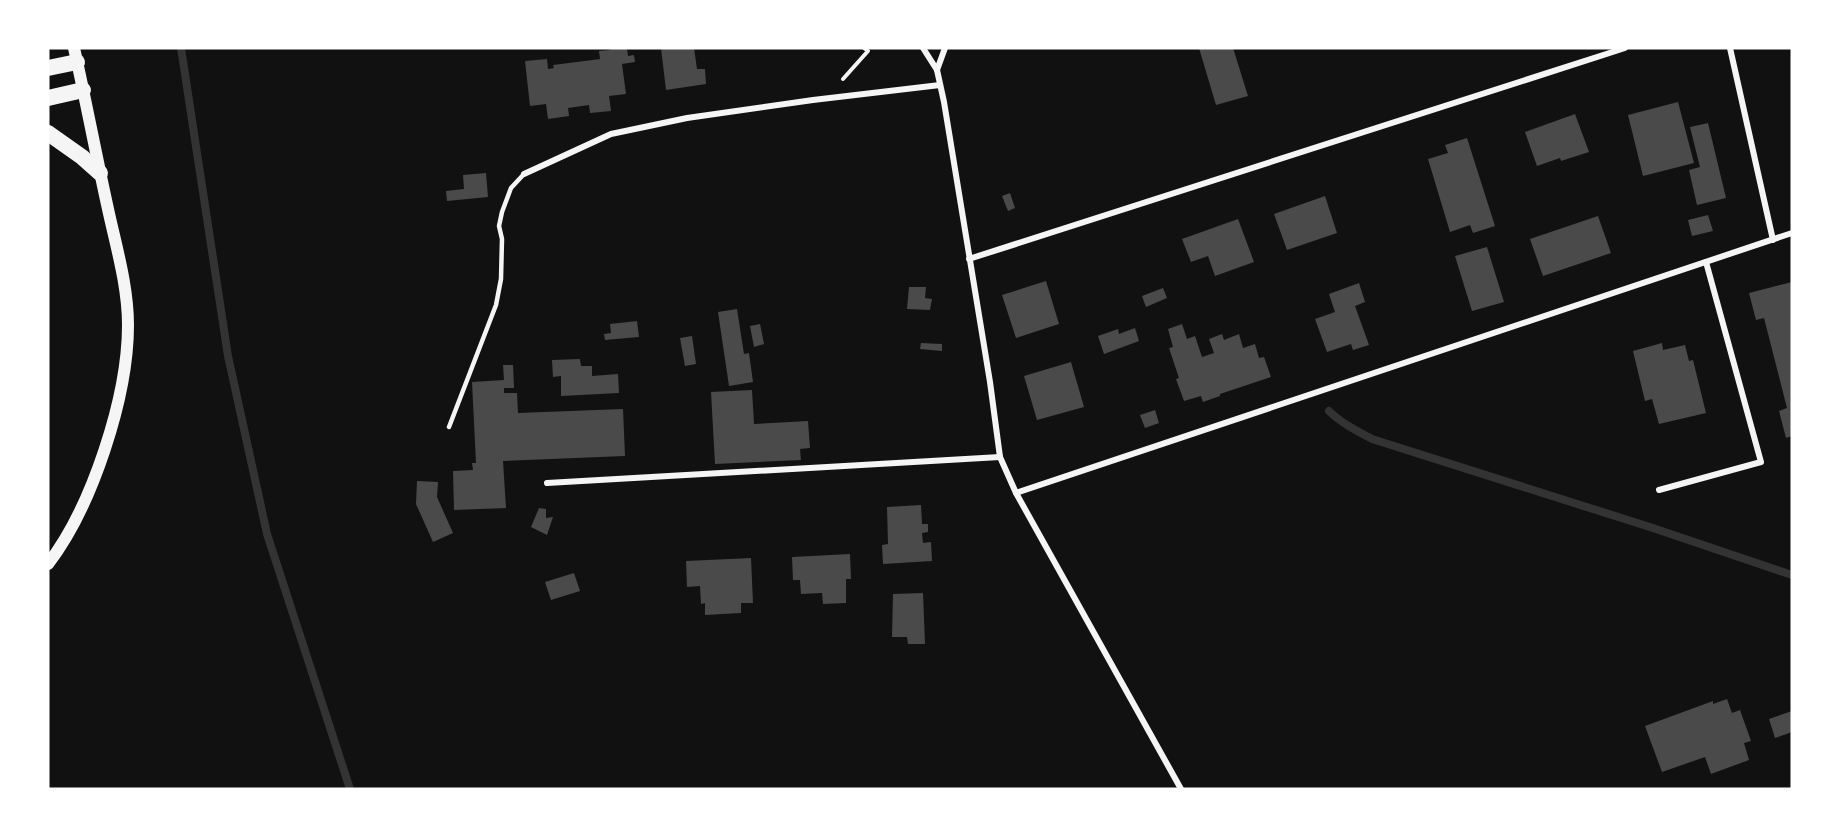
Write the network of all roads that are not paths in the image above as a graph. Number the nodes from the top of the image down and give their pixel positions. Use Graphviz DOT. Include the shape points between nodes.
graph roads {
  1 [pos="923,48"];
  2 [pos="945,48"];
  3 [pos="1625,48"];
  4 [pos="1730,48"];
  5 [pos="76,55"];
  6 [pos="48,68"];
  7 [pos="937,70"];
  8 [pos="940,85"];
  9 [pos="83,90"];
  10 [pos="48,98"];
  11 [pos="48,133"];
  12 [pos="100,173"];
  13 [pos="524,174"];
  14 [pos="1792,233"];
  15 [pos="1773,240"];
  16 [pos="969,259"];
  17 [pos="1706,262"];
  18 [pos="449,427"];
  19 [pos="1000,457"];
  20 [pos="547,483"];
  21 [pos="1659,489"];
  22 [pos="1016,493"];
  23 [pos="48,564"];
  24 [pos="1181,789"];
  1 -- 7 [label="street"];
  2 -- 7 [label="street"];
  3 -- 16 [label="street"];
  4 -- 15 [label="street"];
  5 -- 6 [label="highway"];
  5 -- 9 [label="main road"];
  7 -- 8 [label="street"];
  8 -- 13 [label="street" via="687,118 611,134"];
  8 -- 16 [label="street"];
  9 -- 10 [label="highway"];
  9 -- 12 [label="main road"];
  11 -- 12 [label="highway"];
  12 -- 23 [label="main road" via="125,294 125,362 121,391 98,469"];
  13 -- 18 [label="lane" via="511,188 501,212 501,279 496,305"];
  14 -- 15 [label="street"];
  15 -- 17 [label="street"];
  16 -- 19 [label="street"];
  17 -- 21 [label="street" via="1761,462"];
  17 -- 22 [label="street"];
  19 -- 20 [label="street"];
  19 -- 22 [label="street"];
  22 -- 24 [label="street"];
}
